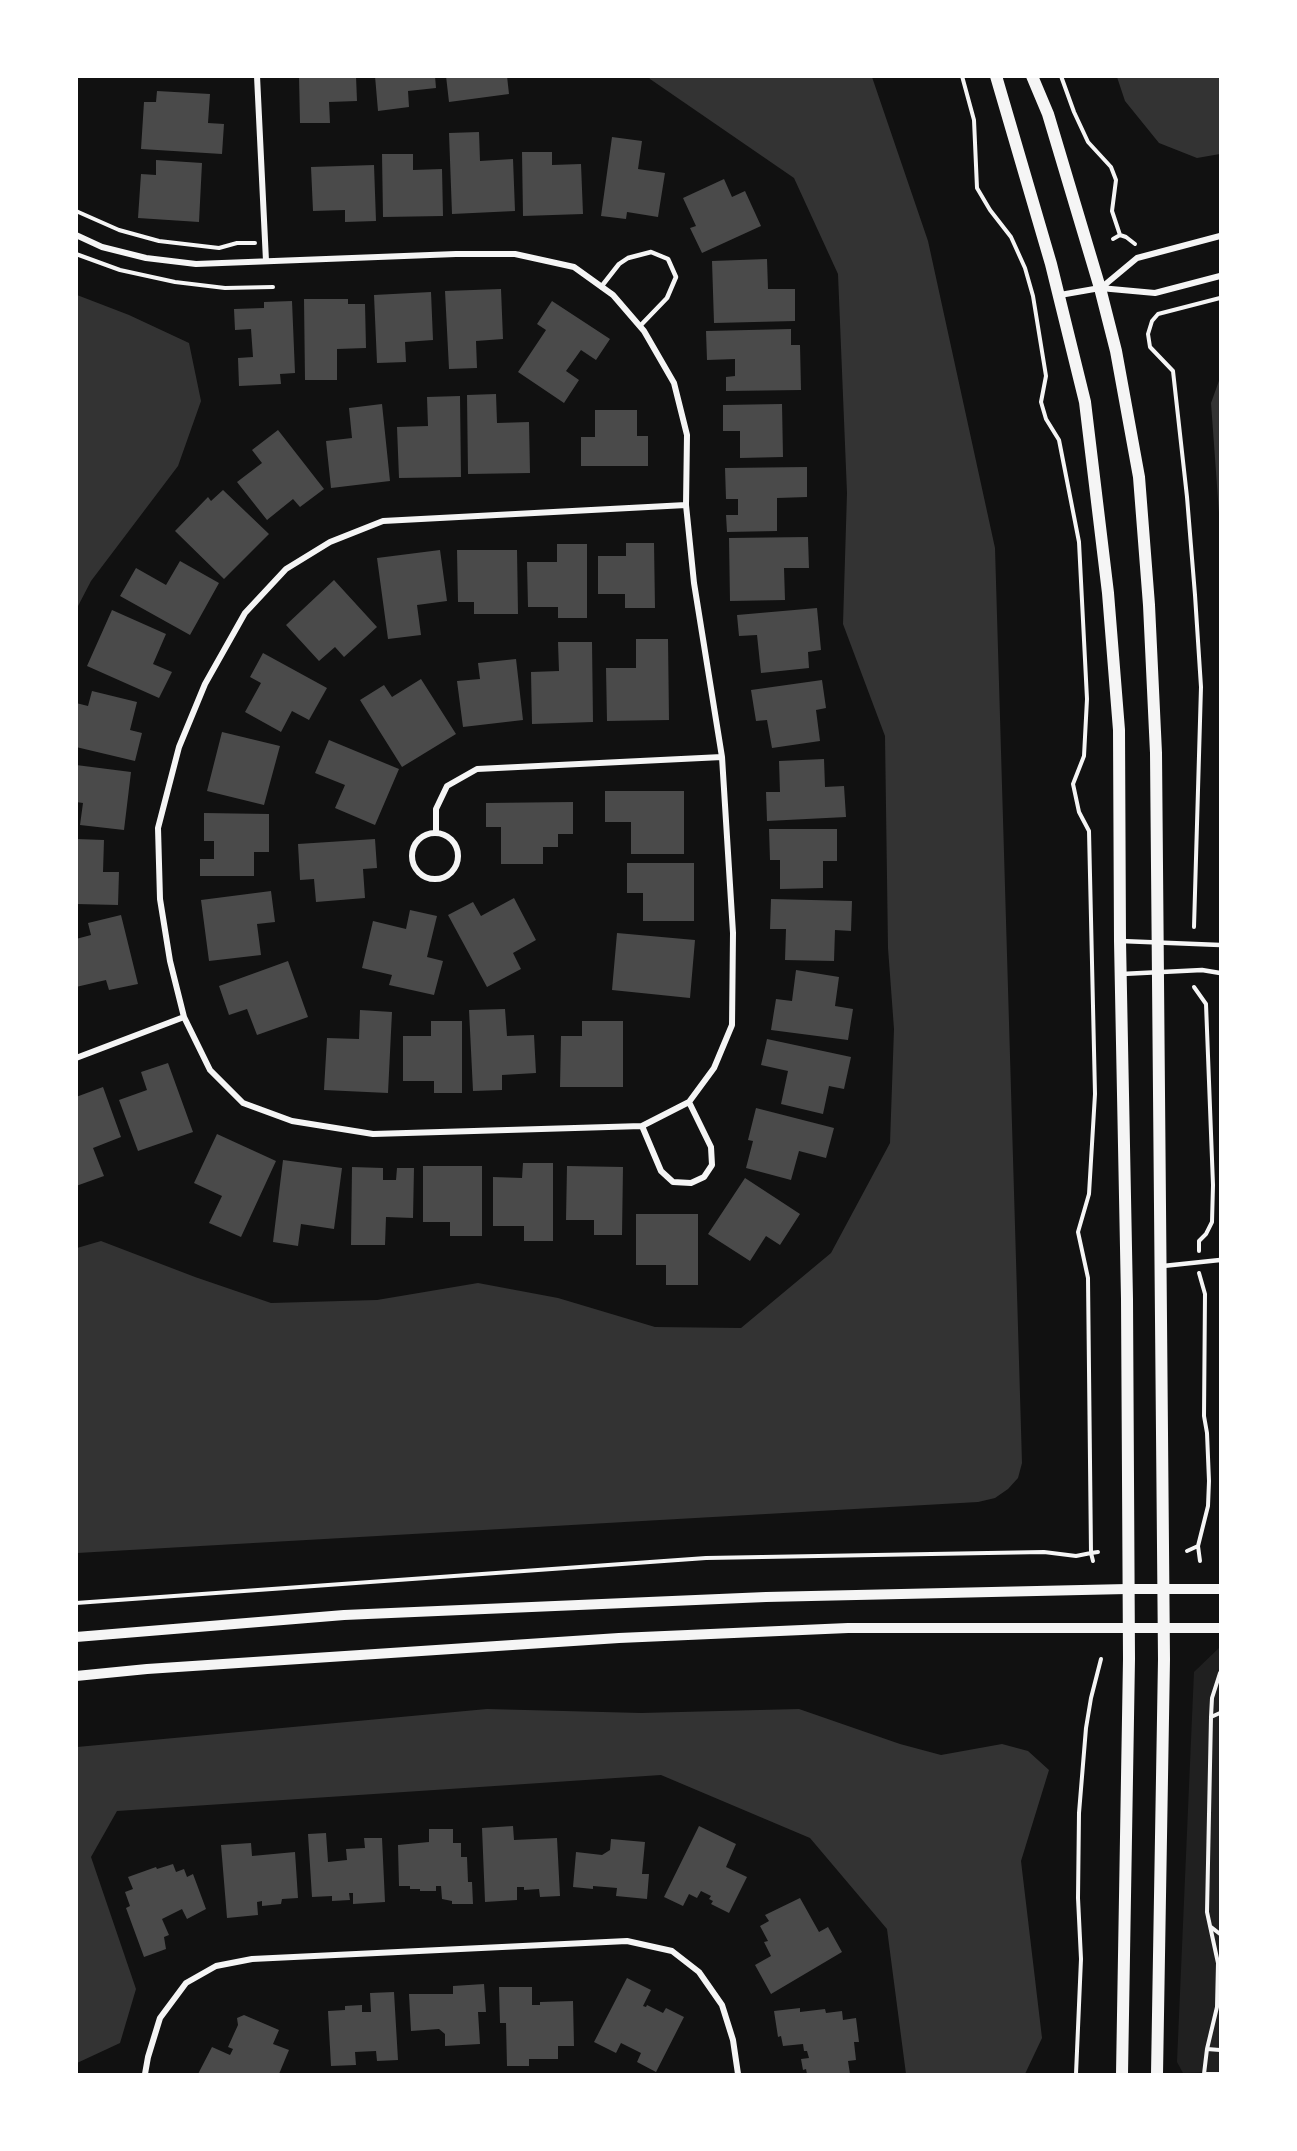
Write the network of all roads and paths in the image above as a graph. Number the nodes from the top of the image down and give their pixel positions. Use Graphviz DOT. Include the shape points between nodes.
graph roads {
  1 [pos="257,76"];
  2 [pos="962,76"];
  3 [pos="996,76"];
  4 [pos="1032,76"];
  5 [pos="1061,76"];
  6 [pos="76,211"];
  7 [pos="76,235"];
  8 [pos="1120,236"];
  9 [pos="1221,236"];
  10 [pos="1113,239"];
  11 [pos="265,243"];
  12 [pos="1135,244"];
  13 [pos="76,254"];
  14 [pos="266,261"];
  15 [pos="1033,269"];
  16 [pos="1026,271"];
  17 [pos="1221,276"];
  18 [pos="273,287"];
  19 [pos="602,287"];
  20 [pos="1100,288"];
  21 [pos="1060,296"];
  22 [pos="1221,298"];
  23 [pos="640,326"];
  24 [pos="686,505"];
  25 [pos="722,758"];
  26 [pos="436,833"];
  27 [pos="1194,927"];
  28 [pos="1120,941"];
  29 [pos="1157,942"];
  30 [pos="1221,945"];
  31 [pos="1157,972"];
  32 [pos="1221,973"];
  33 [pos="1121,975"];
  34 [pos="183,1017"];
  35 [pos="76,1058"];
  36 [pos="689,1102"];
  37 [pos="642,1126"];
  38 [pos="1221,1260"];
  39 [pos="1160,1266"];
  40 [pos="1187,1551"];
  41 [pos="1098,1552"];
  42 [pos="1091,1553"];
  43 [pos="1093,1561"];
  44 [pos="1200,1561"];
  45 [pos="1127,1589"];
  46 [pos="1163,1589"];
  47 [pos="1221,1589"];
  48 [pos="76,1602"];
  49 [pos="1221,1628"];
  50 [pos="1128,1629"];
  51 [pos="1164,1629"];
  52 [pos="76,1637"];
  53 [pos="1101,1659"];
  54 [pos="1220,1673"];
  55 [pos="76,1676"];
  56 [pos="1221,1713"];
  57 [pos="1211,1718"];
  58 [pos="1210,1927"];
  59 [pos="1221,1934"];
  60 [pos="1219,1956"];
  61 [pos="1207,2049"];
  62 [pos="1221,2050"];
  63 [pos="146,2074"];
  64 [pos="738,2074"];
  65 [pos="1076,2074"];
  66 [pos="1122,2074"];
  67 [pos="1157,2074"];
  68 [pos="1221,2074"];
  1 -- 11 [label="street"];
  2 -- 16 [label="path" via="974,120 977,188 1011,237"];
  3 -- 21 [label="main road"];
  4 -- 20 [label="main road" via="1048,114"];
  5 -- 8 [label="path" via="1088,142 1111,167 1116,180 1112,211"];
  6 -- 11 [label="path" via="159,242 219,248 237,243"];
  7 -- 14 [label="street" via="102,247 146,258 196,264"];
  8 -- 10 [label="path"];
  8 -- 12 [label="path"];
  9 -- 20 [label="street" via="1137,258"];
  11 -- 14 [label="street"];
  13 -- 18 [label="path" via="120,270 175,282 225,288"];
  14 -- 19 [label="street" via="515,254 574,267"];
  15 -- 16 [label="path"];
  16 -- 42 [label="path" via="1046,376 1041,402 1059,440 1080,553 1087,699 1084,756 1073,784 1079,812 1089,831 1095,1094 1089,1194 1078,1232 1088,1278"];
  17 -- 20 [label="street" via="1155,293"];
  19 -- 23 [label="street"];
  19 -- 23 [label="lane" via="628,258 651,252 668,260 676,276 667,298"];
  20 -- 21 [label="street"];
  20 -- 29 [label="main road" via="1139,477 1156,753"];
  21 -- 28 [label="main road" via="1085,402 1108,593 1119,730"];
  22 -- 27 [label="path" via="1158,314 1148,334 1150,347 1173,371 1195,595 1201,687"];
  23 -- 24 [label="street" via="674,383 687,435"];
  24 -- 25 [label="street" via="694,583"];
  24 -- 34 [label="street" via="383,521 330,542 286,569 245,613 206,684 179,747 158,828 160,899"];
  25 -- 26 [label="street" via="477,768 447,786 436,809"];
  25 -- 36 [label="street" via="733,933 732,1025 714,1068"];
  26 -- 26 [label="street" via="416,843 412,859 419,873 434,879 453,871 459,857 450,838"];
  28 -- 29 [label="lane"];
  28 -- 33 [label="main road"];
  29 -- 30 [label="lane"];
  29 -- 31 [label="main road"];
  31 -- 32 [label="lane"];
  31 -- 33 [label="lane"];
  31 -- 39 [label="main road"];
  33 -- 45 [label="main road"];
  34 -- 35 [label="street"];
  34 -- 37 [label="street" via="210,1070 243,1103 292,1121 373,1134"];
  36 -- 37 [label="street"];
  36 -- 37 [label="street" via="711,1147 712,1165 704,1177 691,1183 673,1182 661,1171"];
  38 -- 39 [label="lane"];
  39 -- 46 [label="main road"];
  40 -- 44 [label="path" via="1198,1546"];
  41 -- 42 [label="path"];
  42 -- 43 [label="path"];
  42 -- 48 [label="path" via="706,1558"];
  45 -- 46 [label="street"];
  45 -- 50 [label="main road"];
  45 -- 52 [label="street" via="766,1597 344,1615"];
  46 -- 47 [label="street"];
  46 -- 51 [label="main road"];
  49 -- 51 [label="street"];
  50 -- 51 [label="street"];
  50 -- 55 [label="street" via="848,1628 630,1638"];
  50 -- 66 [label="main road"];
  51 -- 67 [label="main road"];
  53 -- 65 [label="path" via="1086,1728 1079,1814 1081,1959"];
  54 -- 57 [label="path"];
  56 -- 57 [label="path"];
  57 -- 58 [label="path" via="1207,1912"];
  58 -- 59 [label="path"];
  58 -- 60 [label="path"];
  60 -- 61 [label="path" via="1217,2007"];
  61 -- 62 [label="path"];
  61 -- 68 [label="path" via="1204,2074"];
  63 -- 64 [label="street" via="160,2018 186,1983 216,1966 252,1959 627,1941 672,1951 699,1972 722,2005"];
}
